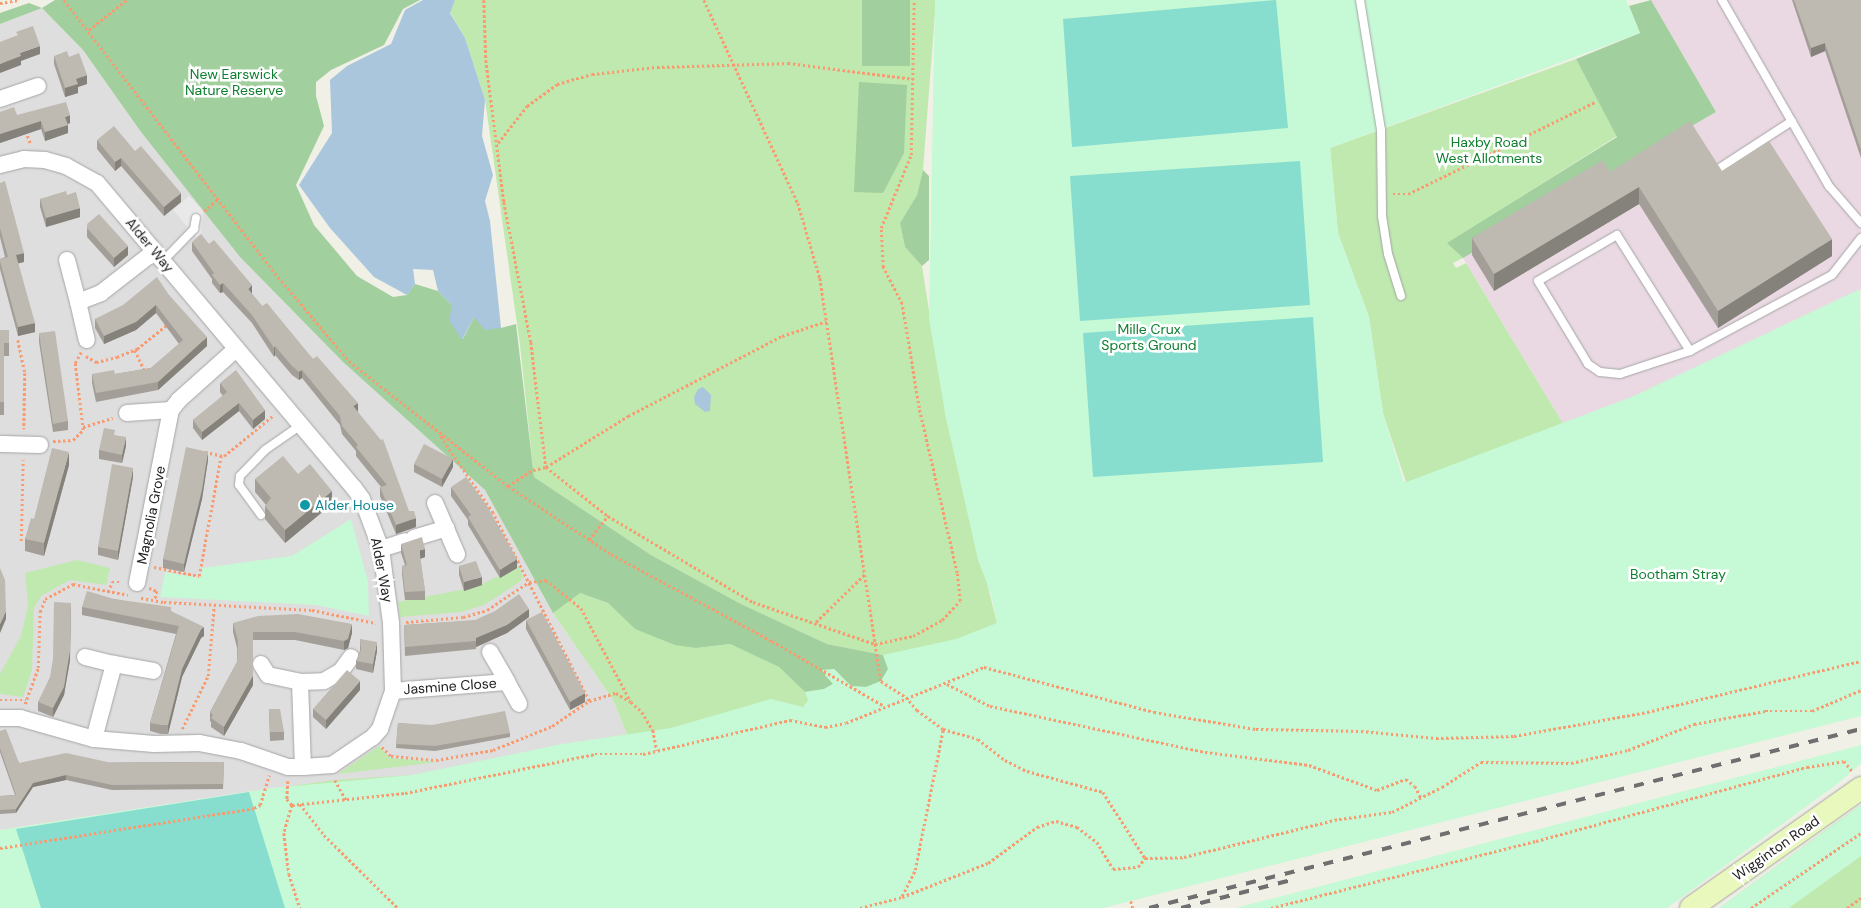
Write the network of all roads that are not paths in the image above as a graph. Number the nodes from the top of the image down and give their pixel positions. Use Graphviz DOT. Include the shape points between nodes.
graph roads {
  1 [pos="1360,0"];
  2 [pos="1722,0"];
  3 [pos="38,86"];
  4 [pos="0,99"];
  5 [pos="1792,121"];
  6 [pos="0,165"];
  7 [pos="1718,169"];
  8 [pos="196,218"];
  9 [pos="1861,223"];
  10 [pos="1861,238"];
  11 [pos="159,256"];
  12 [pos="67,260"];
  13 [pos="1401,296"];
  14 [pos="78,302"];
  15 [pos="84,346"];
  16 [pos="236,349"];
  17 [pos="1690,351"];
  18 [pos="171,410"];
  19 [pos="127,413"];
  20 [pos="301,425"];
  21 [pos="0,444"];
  22 [pos="40,444"];
  23 [pos="435,503"];
  24 [pos="261,515"];
  25 [pos="446,528"];
  26 [pos="381,549"];
  27 [pos="457,554"];
  28 [pos="137,584"];
  29 [pos="490,652"];
  30 [pos="85,657"];
  31 [pos="351,657"];
  32 [pos="114,664"];
  33 [pos="261,664"];
  34 [pos="153,671"];
  35 [pos="300,682"];
  36 [pos="507,682"];
  37 [pos="392,691"];
  38 [pos="519,704"];
  39 [pos="0,718"];
  40 [pos="94,739"];
  41 [pos="288,766"];
  42 [pos="1858,781"];
  43 [pos="1691,908"];
  1 -- 13 [label="lane" via="1380,130 1388,254"];
  2 -- 5 [label="lane"];
  3 -- 4 [label="street"];
  5 -- 7 [label="lane"];
  5 -- 9 [label="lane" via="1829,186"];
  6 -- 11 [label="street, Alder Way" via="35,159 66,166 97,182"];
  8 -- 11 [label="lane" via="194,229"];
  10 -- 17 [label="lane" via="1832,275"];
  11 -- 14 [label="street" via="101,294"];
  11 -- 16 [label="street, Alder Way"];
  12 -- 14 [label="street"];
  14 -- 15 [label="street"];
  16 -- 18 [label="street"];
  16 -- 20 [label="street, Alder Way"];
  17 -- 17 [label="lane" via="1617,235 1538,281 1588,364 1600,372 1620,374"];
  18 -- 19 [label="street"];
  18 -- 28 [label="street, Magnolia Grove"];
  20 -- 24 [label="lane" via="265,450 240,476 239,485"];
  20 -- 26 [label="street, Alder Way" via="362,499"];
  21 -- 22 [label="street"];
  23 -- 25 [label="street"];
  25 -- 26 [label="street"];
  25 -- 27 [label="street"];
  26 -- 37 [label="street, Alder Way" via="391,624"];
  29 -- 36 [label="street, Jasmine Close"];
  30 -- 32 [label="street"];
  31 -- 35 [label="street" via="341,671 324,681"];
  32 -- 34 [label="street"];
  32 -- 40 [label="street"];
  33 -- 35 [label="street" via="268,675"];
  35 -- 41 [label="street"];
  36 -- 37 [label="street, Jasmine Close"];
  36 -- 38 [label="street, Jasmine Close"];
  37 -- 41 [label="street, Alder Way" via="380,729 373,738 332,765"];
  39 -- 40 [label="street, Alder Way" via="20,718"];
  40 -- 41 [label="street, Alder Way" via="199,743 241,751"];
  42 -- 43 [label="main road, Wigginton Road"];
}
